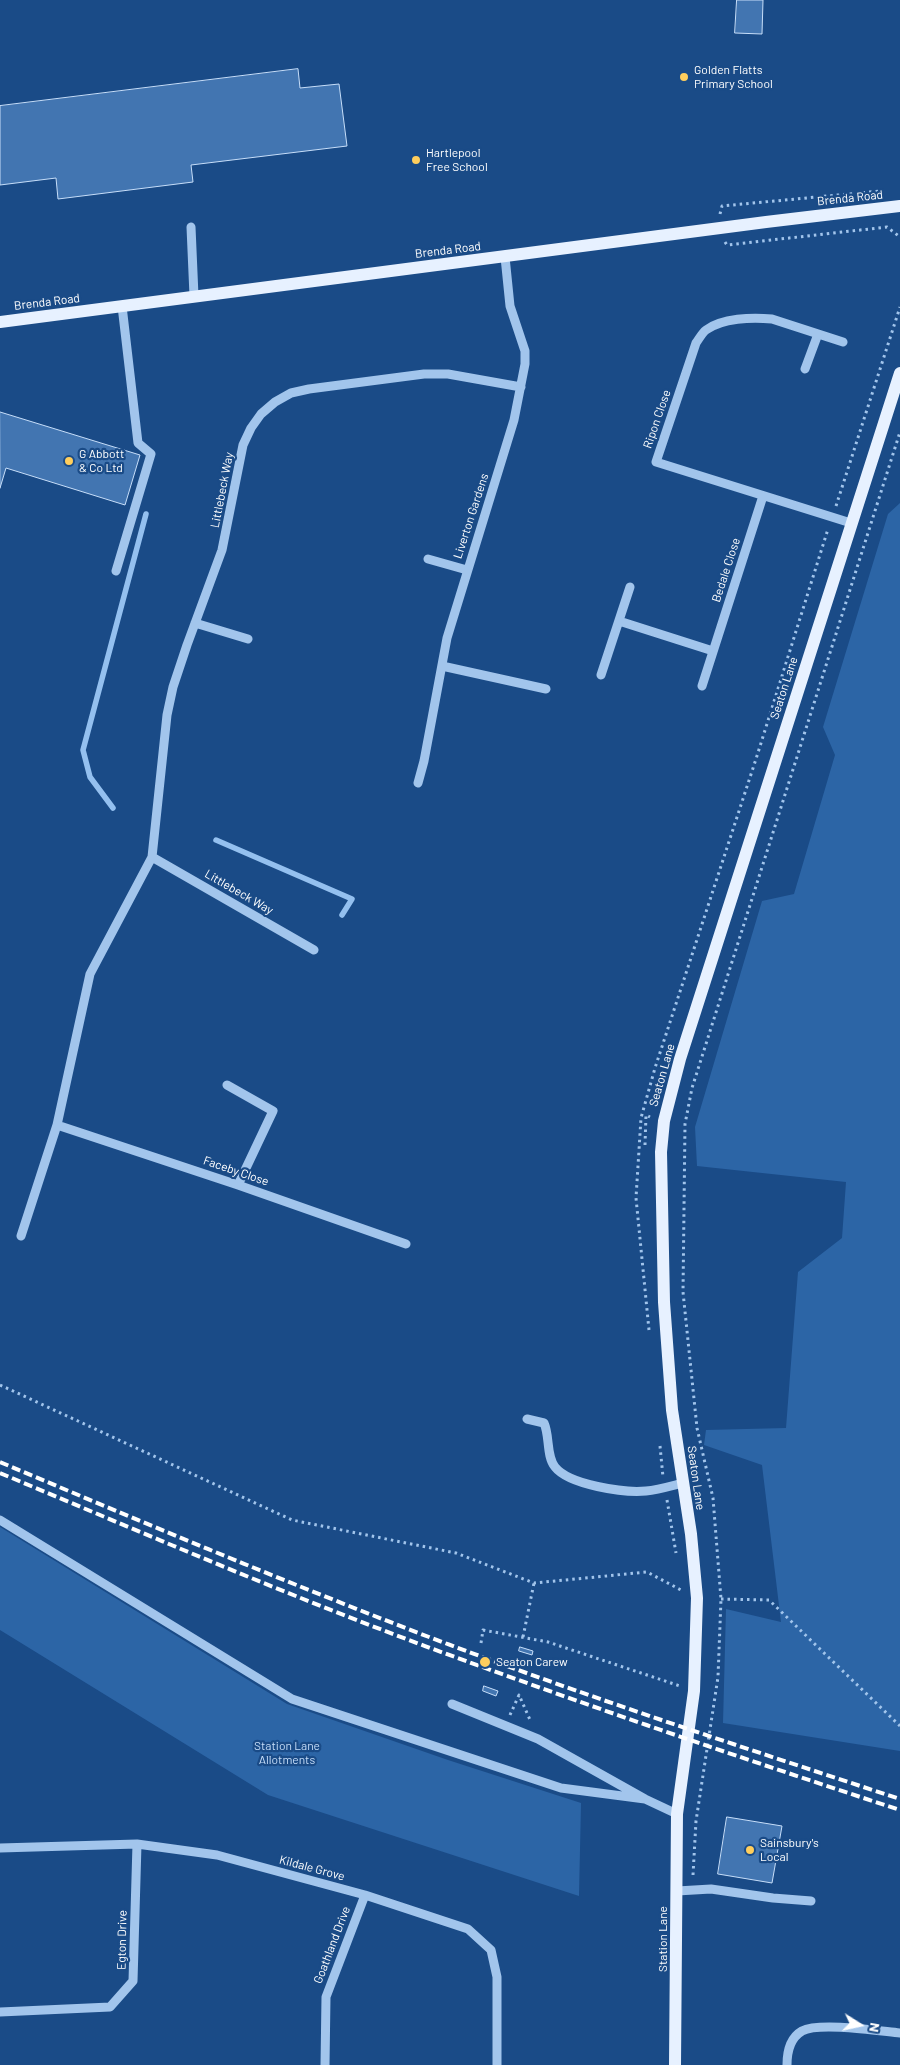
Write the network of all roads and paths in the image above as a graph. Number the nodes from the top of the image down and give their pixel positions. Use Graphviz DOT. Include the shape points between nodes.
graph roads {
  1 [pos="880,191"];
  2 [pos="900,206"];
  3 [pos="191,227"];
  4 [pos="716,228"];
  5 [pos="900,237"];
  6 [pos="505,257"];
  7 [pos="194,296"];
  8 [pos="122,306"];
  9 [pos="900,307"];
  10 [pos="0,322"];
  11 [pos="818,334"];
  12 [pos="843,342"];
  13 [pos="805,369"];
  14 [pos="900,372"];
  15 [pos="521,387"];
  16 [pos="900,432"];
  17 [pos="763,496"];
  18 [pos="832,517"];
  19 [pos="851,523"];
  20 [pos="428,559"];
  21 [pos="467,570"];
  22 [pos="116,571"];
  23 [pos="630,587"];
  24 [pos="619,621"];
  25 [pos="195,623"];
  26 [pos="248,639"];
  27 [pos="713,651"];
  28 [pos="442,666"];
  29 [pos="601,675"];
  30 [pos="702,686"];
  31 [pos="546,688"];
  32 [pos="418,783"];
  33 [pos="152,857"];
  34 [pos="314,950"];
  35 [pos="227,1085"];
  36 [pos="646,1115"];
  37 [pos="677,1123"];
  38 [pos="57,1125"];
  39 [pos="644,1150"];
  40 [pos="238,1185"];
  41 [pos="21,1236"];
  42 [pos="406,1244"];
  43 [pos="650,1333"];
  44 [pos="0,1385"];
  45 [pos="528,1419"];
  46 [pos="660,1439"];
  47 [pos="683,1483"];
  48 [pos="664,1487"];
  49 [pos="0,1520"];
  50 [pos="678,1562"];
  51 [pos="681,1581"];
  52 [pos="534,1583"];
  53 [pos="721,1599"];
  54 [pos="524,1637"];
  55 [pos="481,1643"];
  56 [pos="683,1677"];
  57 [pos="452,1704"];
  58 [pos="505,1725"];
  59 [pos="900,1726"];
  60 [pos="538,1739"];
  61 [pos="645,1799"];
  62 [pos="677,1814"];
  63 [pos="136,1844"];
  64 [pos="0,1848"];
  65 [pos="677,1891"];
  66 [pos="365,1895"];
  67 [pos="811,1901"];
  68 [pos="0,2012"];
  69 [pos="900,2033"];
  70 [pos="325,2065"];
  71 [pos="497,2065"];
  72 [pos="675,2065"];
  73 [pos="787,2065"];
  1 -- 4 [label="path" via="722,206"];
  2 -- 4 [label="main road, Brenda Road"];
  3 -- 7 [label="street"];
  4 -- 5 [label="path" via="727,245 887,227"];
  4 -- 6 [label="main road, Brenda Road"];
  6 -- 7 [label="main road, Brenda Road"];
  6 -- 15 [label="street, Liverton Gardens" via="510,306 525,350"];
  7 -- 8 [label="main road, Brenda Road"];
  8 -- 10 [label="main road, Brenda Road"];
  8 -- 22 [label="street" via="138,443 151,454"];
  9 -- 18 [label="path"];
  11 -- 12 [label="street, Ripon Close"];
  11 -- 13 [label="street"];
  11 -- 17 [label="street, Ripon Close" via="772,318 760,318 718,324 705,331 696,343 656,462"];
  14 -- 19 [label="main road, Seaton Lane"];
  15 -- 21 [label="street, Liverton Gardens" via="514,420"];
  15 -- 25 [label="street, Littlebeck Way" via="448,374 424,374 309,389 275,402 260,414 244,445 222,550"];
  16 -- 37 [label="path" via="692,1088 685,1124"];
  17 -- 18 [label="street, Ripon Close"];
  17 -- 27 [label="street, Bedale Close"];
  18 -- 19 [label="street, Ripon Close"];
  18 -- 43 [label="path" via="641,1118 636,1198"];
  19 -- 47 [label="main road, Seaton Lane" via="680,1060 664,1120 661,1152 664,1302 672,1410"];
  20 -- 21 [label="street"];
  21 -- 28 [label="street, Liverton Gardens"];
  23 -- 24 [label="street"];
  24 -- 27 [label="street"];
  24 -- 29 [label="street"];
  25 -- 26 [label="street"];
  25 -- 33 [label="street, Littlebeck Way" via="167,715"];
  27 -- 30 [label="street, Bedale Close"];
  28 -- 31 [label="street"];
  28 -- 32 [label="street, Liverton Gardens"];
  33 -- 34 [label="street, Littlebeck Way"];
  33 -- 38 [label="street" via="90,974"];
  35 -- 40 [label="street" via="273,1111"];
  36 -- 39 [label="path"];
  38 -- 40 [label="street, Faceby Close"];
  38 -- 41 [label="street"];
  40 -- 42 [label="street, Faceby Close"];
  44 -- 52 [label="path" via="292,1520 456,1553"];
  45 -- 48 [label="street" via="544,1423 554,1466 565,1476 614,1489 646,1491"];
  46 -- 48 [label="path"];
  47 -- 48 [label="street"];
  47 -- 62 [label="main road, Seaton Lane" via="697,1598 694,1691"];
  48 -- 50 [label="path"];
  49 -- 61 [label="street" via="292,1699 562,1788"];
  51 -- 52 [label="path" via="682,1590 647,1572"];
  52 -- 54 [label="path"];
  53 -- 59 [label="path" via="769,1600"];
  54 -- 55 [label="path" via="483,1630"];
  54 -- 56 [label="path" via="683,1687"];
  57 -- 58 [label="street"];
  58 -- 60 [label="street"];
  58 -- 60 [label="path" via="519,1695"];
  60 -- 61 [label="street"];
  61 -- 62 [label="street"];
  62 -- 65 [label="main road, Station Lane"];
  63 -- 64 [label="street, Kildale Grove"];
  63 -- 66 [label="street, Kildale Grove" via="218,1855"];
  63 -- 68 [label="street, Egton Drive" via="133,1981 110,2007"];
  65 -- 67 [label="street" via="711,1889"];
  65 -- 72 [label="main road, Station Lane"];
  66 -- 70 [label="street, Goathland Drive" via="326,1997"];
  66 -- 71 [label="street, Kildale Grove" via="468,1929 491,1950 497,1977"];
  69 -- 73 [label="street" via="825,2028 804,2030 790,2043"];
}
